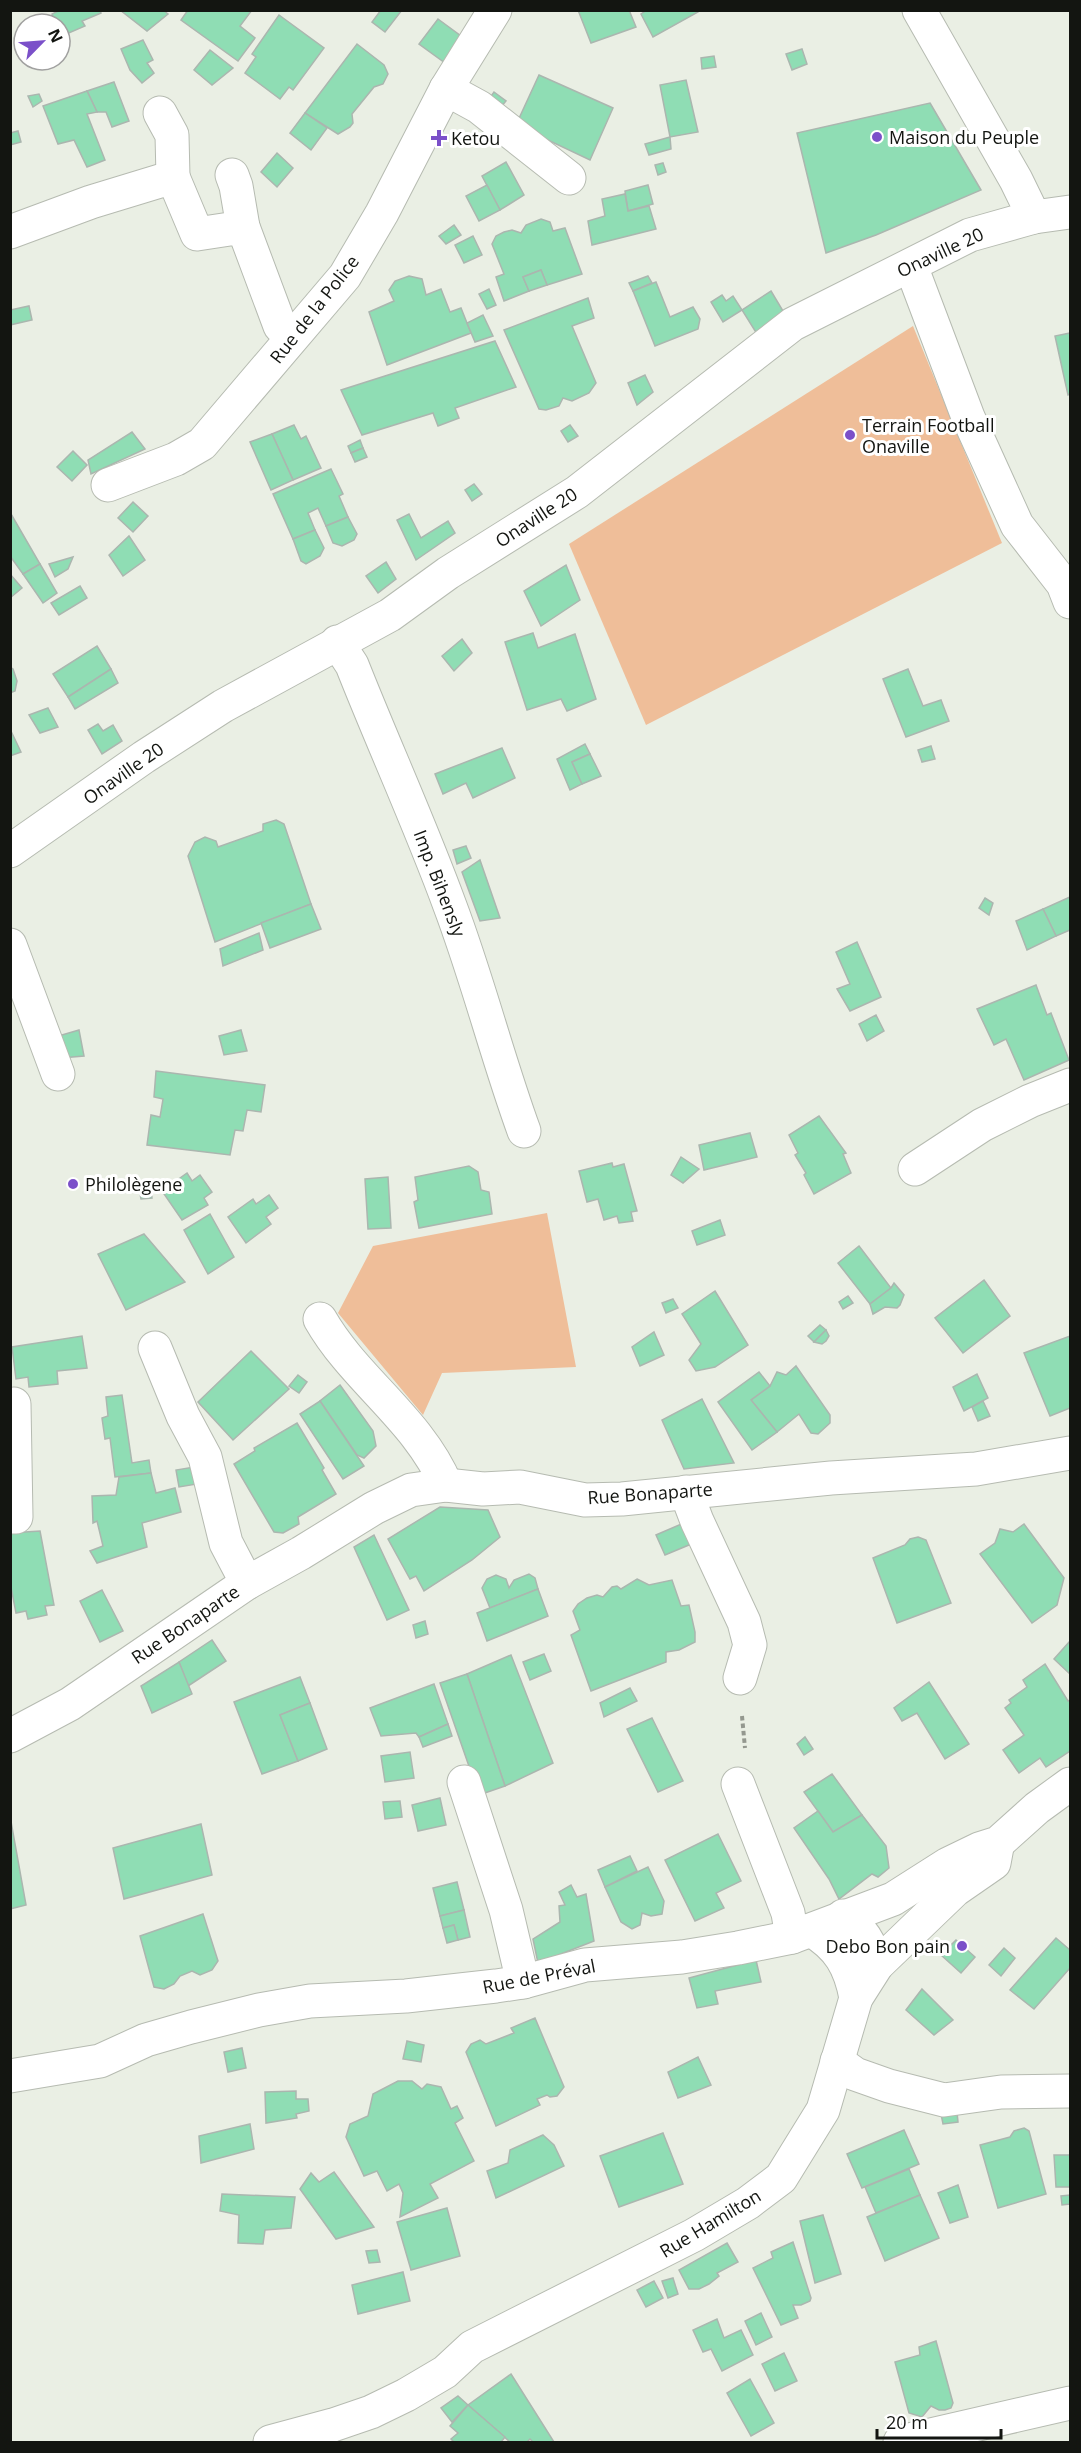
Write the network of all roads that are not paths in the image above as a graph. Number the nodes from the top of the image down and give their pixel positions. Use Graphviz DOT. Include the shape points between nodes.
graph roads {
  1 [pos="495,10"];
  2 [pos="919,10"];
  3 [pos="446,89"];
  4 [pos="160,112"];
  5 [pos="232,175"];
  6 [pos="173,177"];
  7 [pos="569,178"];
  8 [pos="1071,212"];
  9 [pos="1034,217"];
  10 [pos="243,227"];
  11 [pos="10,232"];
  12 [pos="911,266"];
  13 [pos="292,338"];
  14 [pos="108,485"];
  15 [pos="1067,593"];
  16 [pos="337,642"];
  17 [pos="10,851"];
  18 [pos="10,945"];
  19 [pos="58,1074"];
  20 [pos="1071,1085"];
  21 [pos="524,1131"];
  22 [pos="915,1169"];
  23 [pos="320,1319"];
  24 [pos="155,1348"];
  25 [pos="14,1404"];
  26 [pos="1071,1454"];
  27 [pos="446,1485"];
  28 [pos="686,1492"];
  29 [pos="13,1517"];
  30 [pos="247,1582"];
  31 [pos="740,1678"];
  32 [pos="10,1736"];
  33 [pos="464,1782"];
  34 [pos="738,1784"];
  35 [pos="1071,1784"];
  36 [pos="998,1843"];
  37 [pos="843,1916"];
  38 [pos="801,1934"];
  39 [pos="877,1965"];
  40 [pos="523,1982"];
  41 [pos="856,1998"];
  42 [pos="837,2061"];
  43 [pos="10,2076"];
  44 [pos="1071,2091"];
  45 [pos="1071,2403"];
  46 [pos="270,2442"];
  47 [pos="900,2442"];
  1 -- 3 [label="street, Rue de la Police"];
  2 -- 9 [label="street"];
  3 -- 7 [label="street" via="479,107"];
  3 -- 13 [label="street, Rue de la Police" via="345,276"];
  4 -- 6 [label="street" via="172,135"];
  5 -- 10 [label="street"];
  6 -- 10 [label="street" via="197,234"];
  6 -- 11 [label="street"];
  8 -- 9 [label="street, Onaville 20"];
  9 -- 12 [label="street, Onaville 20" via="970,235"];
  10 -- 13 [label="street" via="280,326"];
  12 -- 15 [label="street" via="968,417 1017,525"];
  12 -- 16 [label="street, Onaville 20" via="793,324 577,492 448,573 390,615"];
  13 -- 14 [label="street, Rue de la Police" via="202,444 176,459"];
  16 -- 17 [label="street, Onaville 20" via="193,725"];
  16 -- 21 [label="street, Imp. Bihensly" via="352,665 450,906"];
  18 -- 19 [label="street"];
  20 -- 22 [label="street" via="981,1125"];
  23 -- 27 [label="street" via="333,1342 437,1463"];
  24 -- 30 [label="street" via="183,1416 206,1457 226,1543"];
  25 -- 29 [label="street"];
  26 -- 28 [label="street, Rue Bonaparte" via="976,1469"];
  27 -- 28 [label="street, Rue Bonaparte" via="520,1487 585,1500"];
  27 -- 30 [label="street, Rue Bonaparte" via="411,1490 374,1508"];
  28 -- 31 [label="street" via="744,1622 750,1645"];
  30 -- 32 [label="street, Rue Bonaparte" via="70,1704"];
  33 -- 40 [label="street" via="506,1910"];
  34 -- 38 [label="street" via="788,1913"];
  35 -- 36 [label="street, Rue de Préval"];
  36 -- 37 [label="street, Rue de Préval" via="948,1864 893,1899"];
  36 -- 39 [label="street, Rue Hamilton" via="994,1863 955,1890"];
  37 -- 38 [label="street, Rue de Préval"];
  37 -- 39 [label="street" via="857,1925 870,1944"];
  38 -- 40 [label="street, Rue de Préval" via="682,1957 585,1965"];
  38 -- 41 [label="street" via="830,1941 852,1975"];
  39 -- 41 [label="street, Rue Hamilton"];
  40 -- 43 [label="street, Rue de Préval" via="269,2008 146,2040 100,2061"];
  41 -- 42 [label="street, Rue Hamilton"];
  42 -- 44 [label="street" via="855,2074 944,2100 1001,2092"];
  42 -- 46 [label="street, Rue Hamilton" via="823,2109 800,2152 781,2178 748,2204 636,2266 472,2347 445,2372 406,2395 343,2422"];
  45 -- 47 [label="street"];
}
